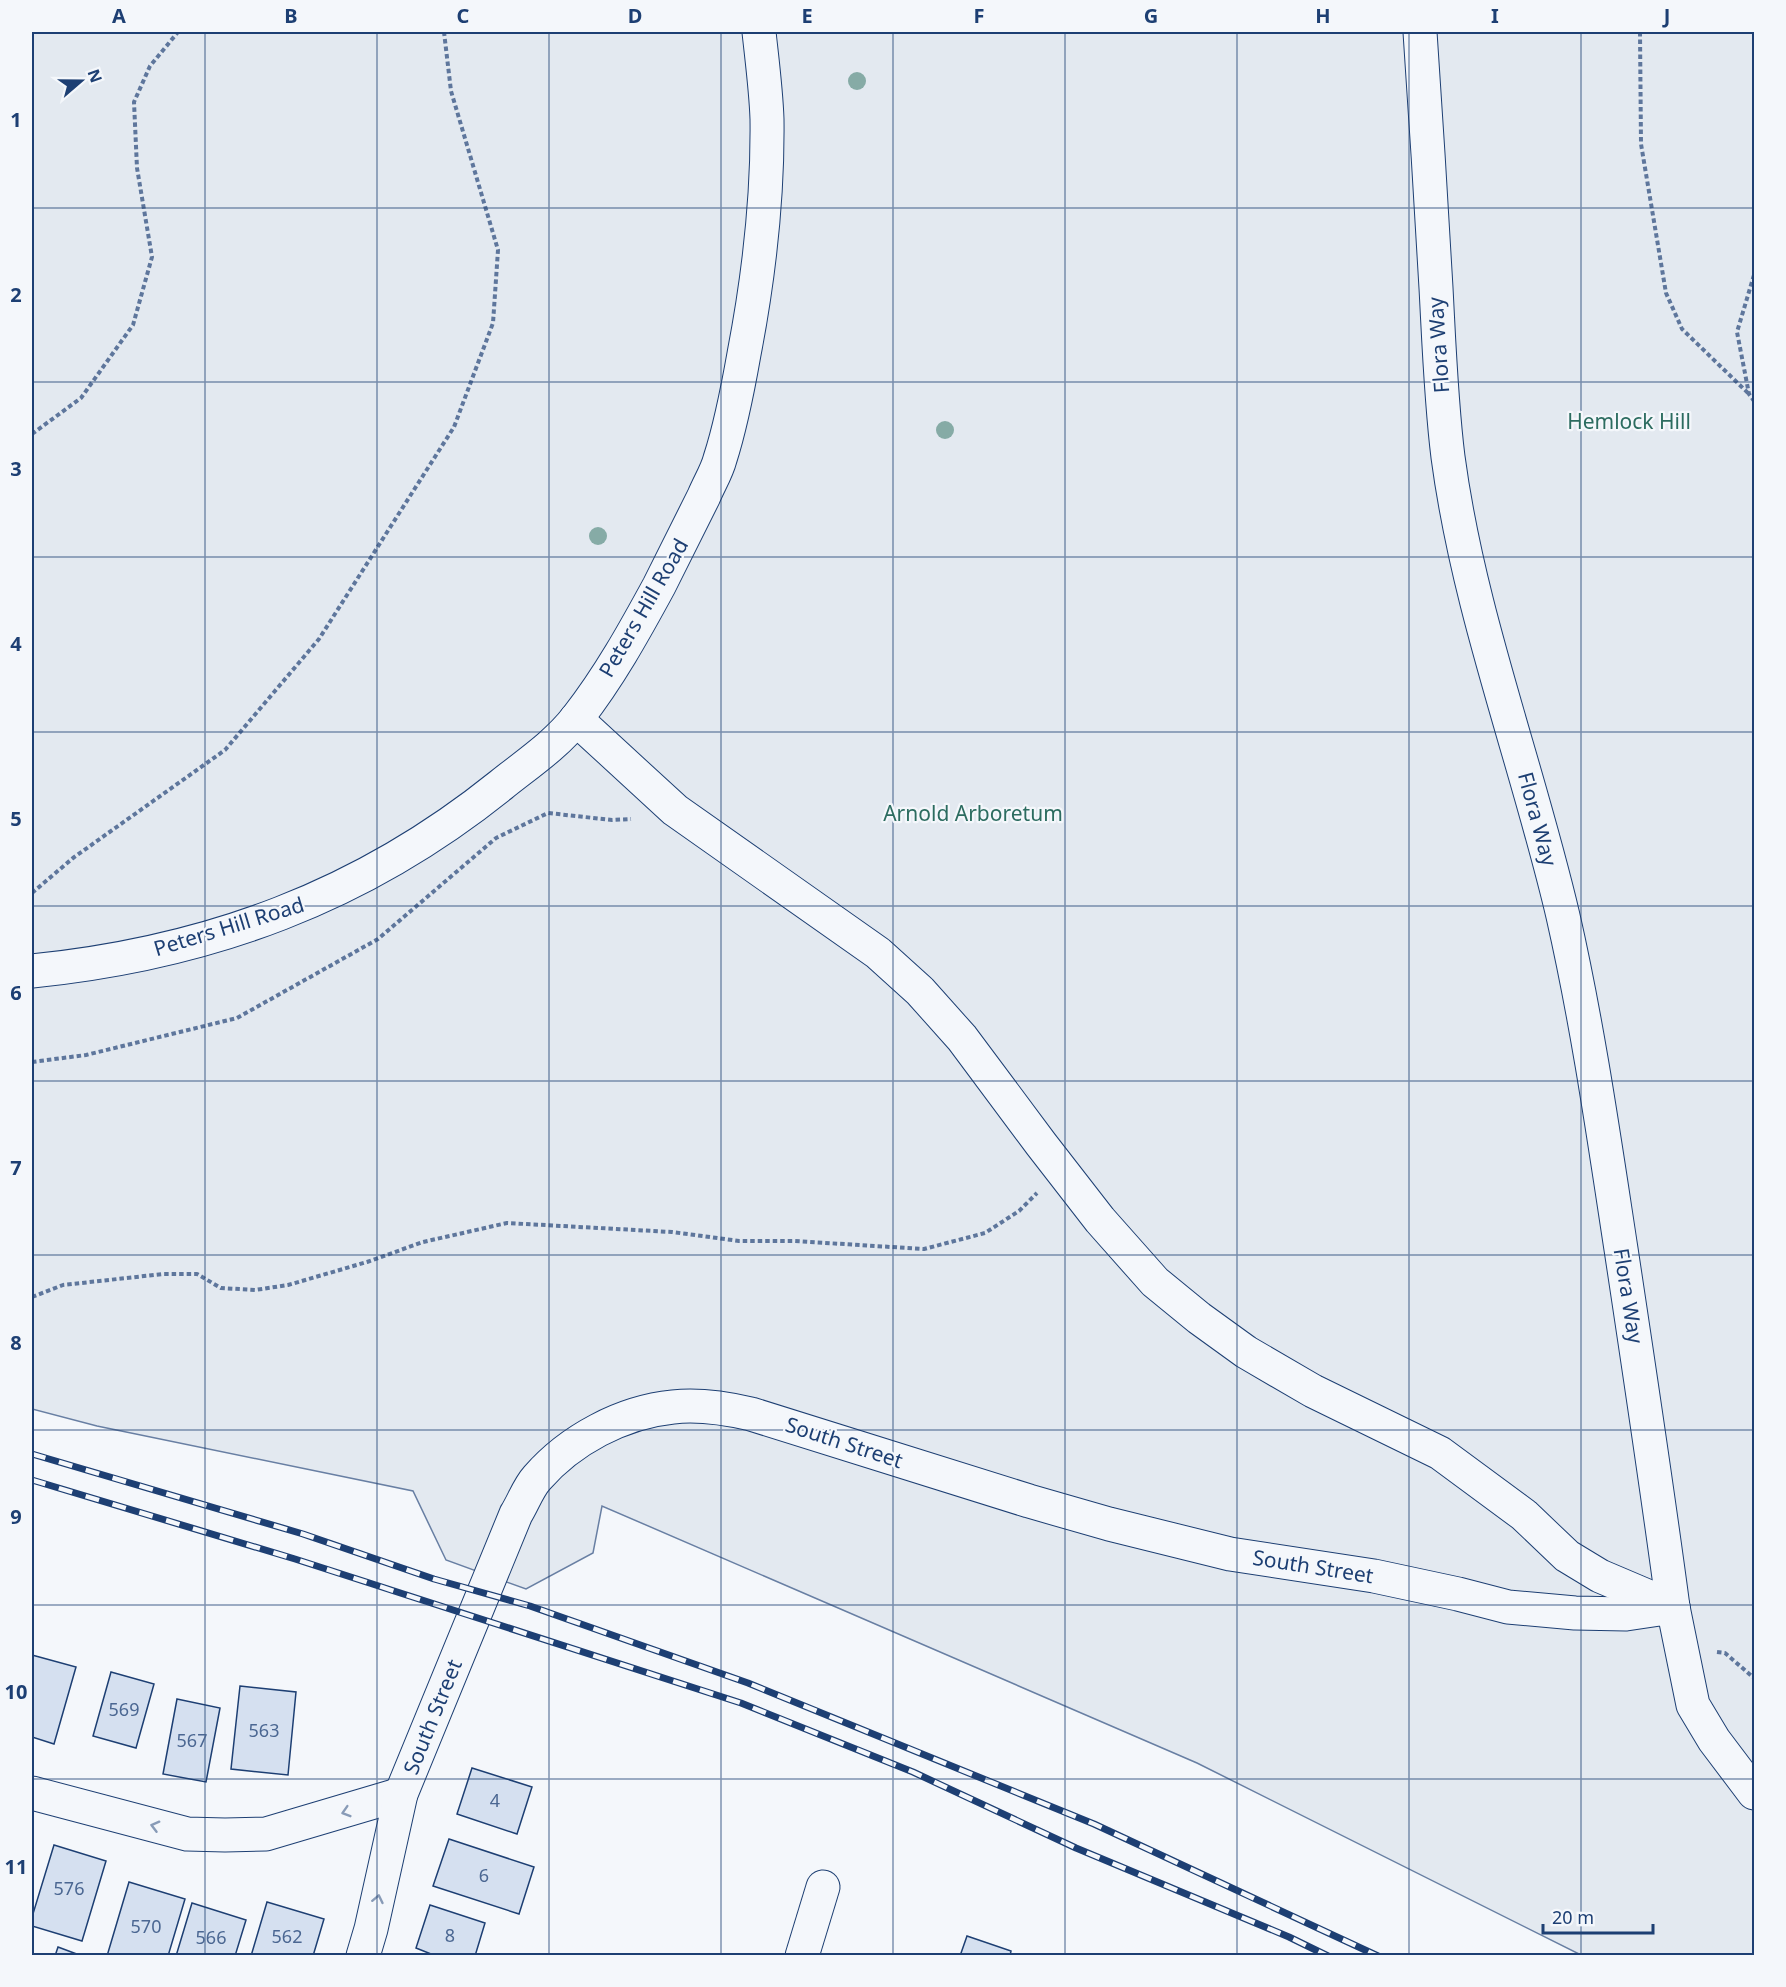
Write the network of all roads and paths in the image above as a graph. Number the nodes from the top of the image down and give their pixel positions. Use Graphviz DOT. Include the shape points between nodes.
graph roads {
  1 [pos="178,32"];
  2 [pos="444,32"];
  3 [pos="759,32"];
  4 [pos="1420,32"];
  5 [pos="1640,32"];
  6 [pos="1755,275"];
  7 [pos="1749,394"];
  8 [pos="1755,401"];
  9 [pos="32,434"];
  10 [pos="576,718"];
  11 [pos="664,800"];
  12 [pos="32,893"];
  13 [pos="32,971"];
  14 [pos="32,1062"];
  15 [pos="1062,1172"];
  16 [pos="32,1297"];
  17 [pos="1673,1607"];
  18 [pos="32,1793"];
  19 [pos="1755,1793"];
  20 [pos="401,1794"];
  21 [pos="823,1887"];
  22 [pos="363,1956"];
  23 [pos="802,1956"];
  1 -- 9 [label="path" via="150,66 134,102 137,168 152,257 133,325 81,398"];
  2 -- 12 [label="path" via="451,91 498,250 493,323 454,427 320,639 225,750 73,858"];
  3 -- 10 [label="street, Peters Hill Road" via="767,117 765,216 740,378 720,461 628,645"];
  4 -- 17 [label="street, Flora Way" via="1441,384 1459,526 1574,969 1612,1190"];
  5 -- 7 [label="path" via="1641,144 1666,293 1682,328"];
  6 -- 7 [label="path" via="1737,332"];
  7 -- 8 [label="path"];
  10 -- 11 [label="street"];
  10 -- 13 [label="street, Peters Hill Road" via="552,745 463,814 364,877 248,926 171,948"];
  11 -- 14 [label="path" via="640,818 612,820 548,813 496,838 378,939 237,1018 86,1055"];
  11 -- 15 [label="street" via="878,953 920,991 969,1047"];
  15 -- 16 [label="path" via="1019,1211 985,1233 924,1249 794,1240 739,1241 672,1232 507,1223 423,1242 288,1285 255,1290 220,1288 197,1274 163,1274 63,1286"];
  15 -- 17 [label="street" via="1155,1282 1208,1325 1313,1391 1440,1453 1524,1515 1566,1556 1600,1576"];
  17 -- 19 [label="street" via="1693,1705"];
  17 -- 20 [label="street, South Street" via="1626,1614 1508,1607 1374,1576 1230,1554 1109,1524 751,1414 716,1407 646,1411 580,1441 535,1480 516,1514"];
  20 -- 18 [label="street, South Street, one-way" via="266,1834 225,1835 187,1834"];
  22 -- 20 [label="street, one-way"];
  21 -- 23 [label="street"];
}
